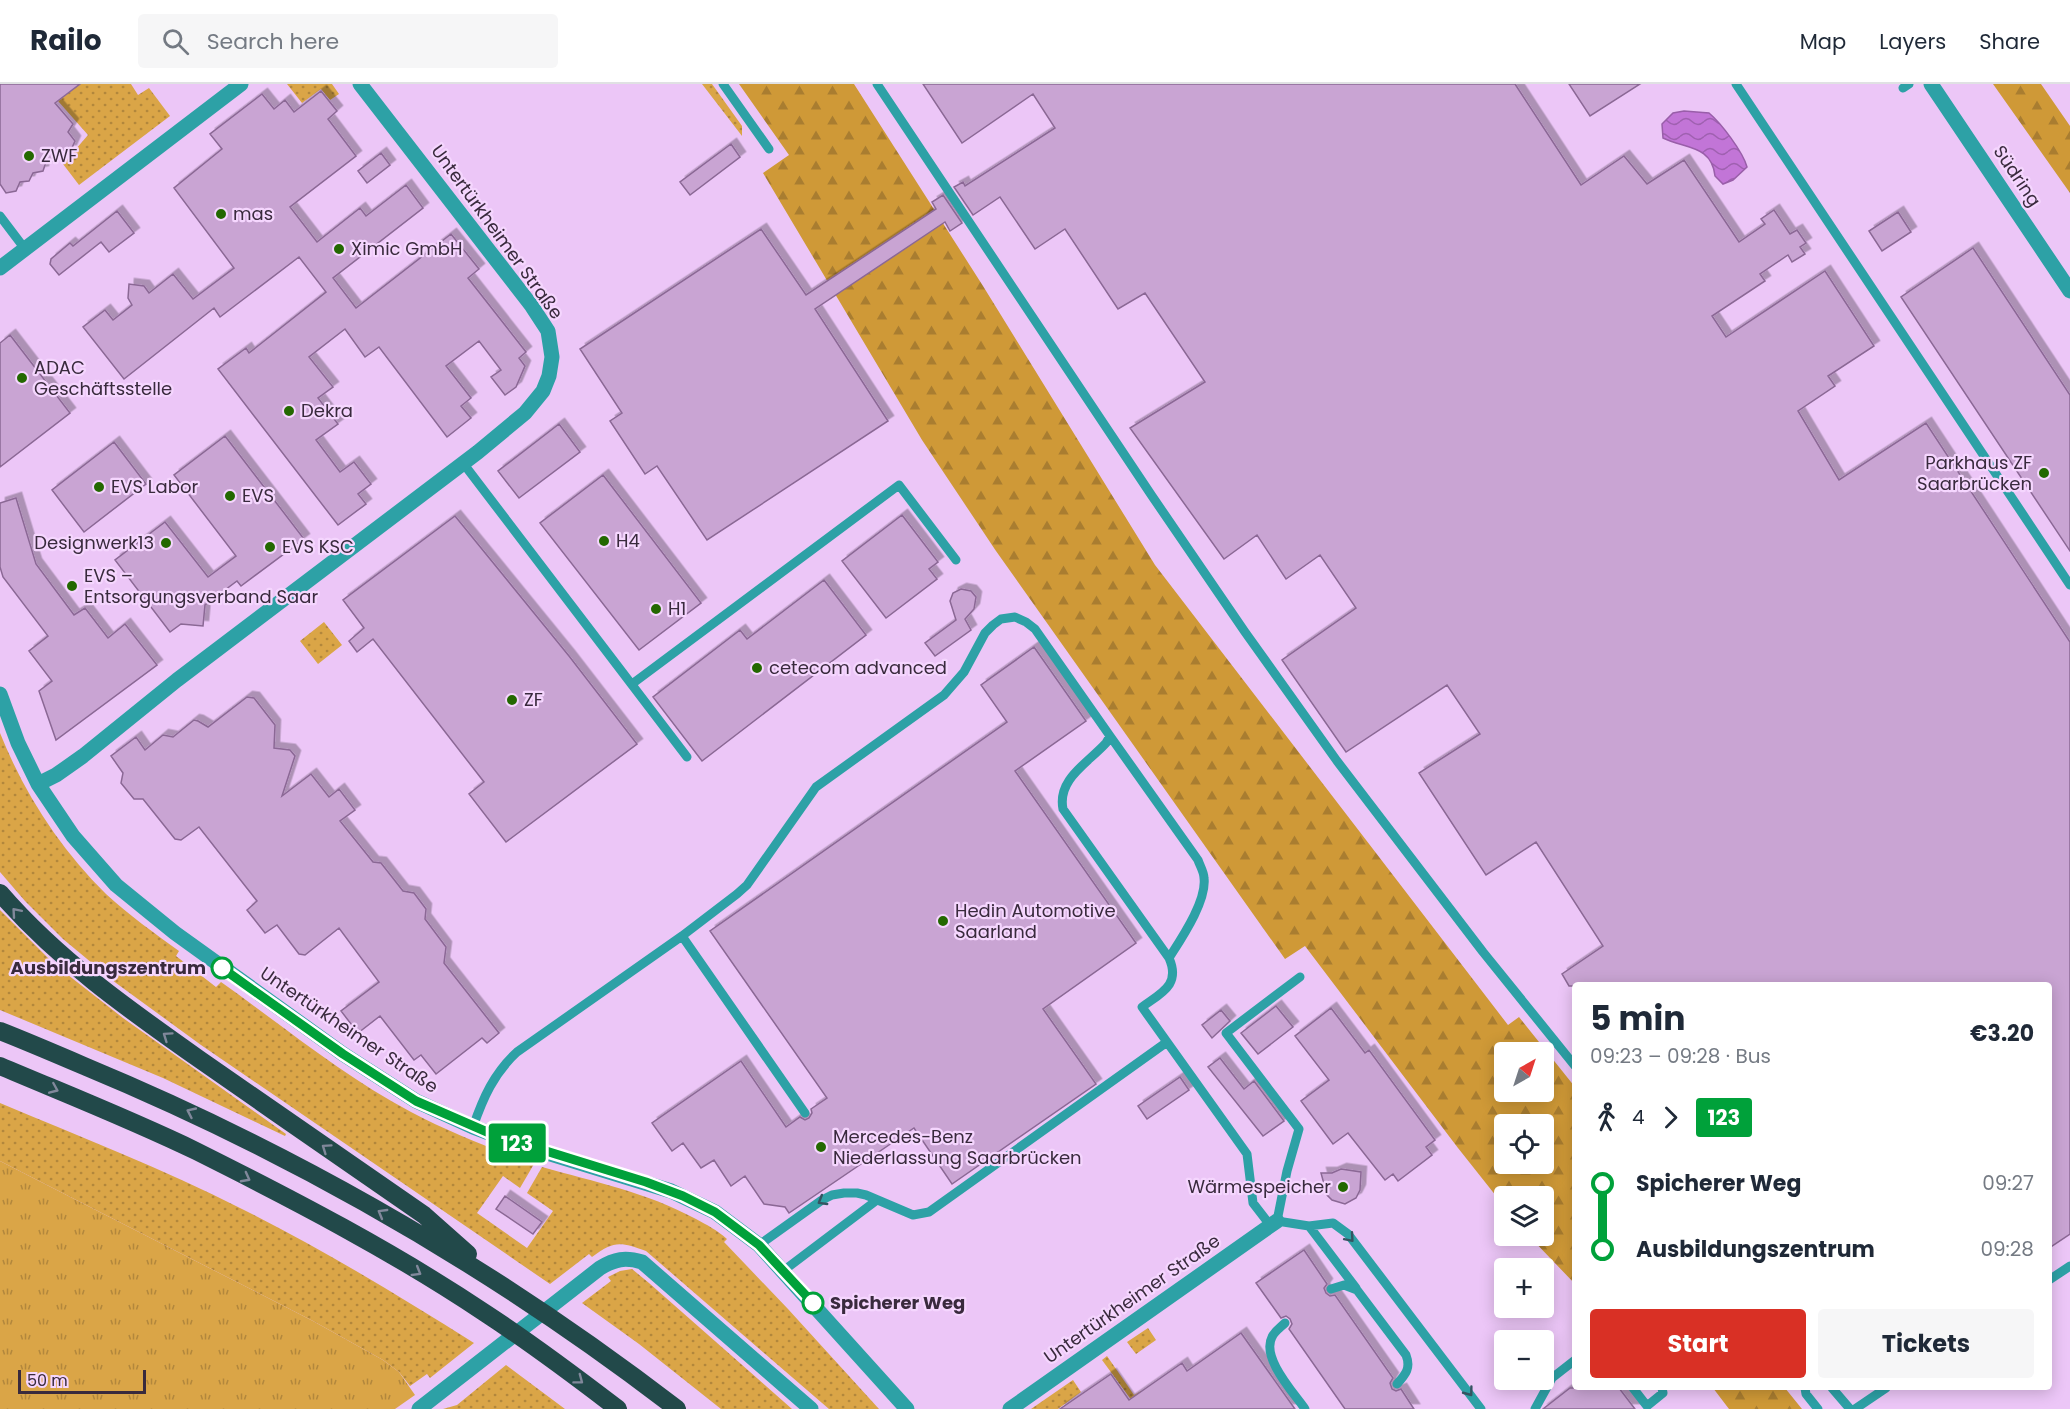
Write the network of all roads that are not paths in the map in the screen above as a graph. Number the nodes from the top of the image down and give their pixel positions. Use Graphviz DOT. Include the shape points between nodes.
graph roads {
  1 [pos="241,84"];
  2 [pos="360,84"];
  3 [pos="723,84"];
  4 [pos="877,84"];
  5 [pos="1736,84"];
  6 [pos="1931,84"];
  7 [pos="769,149"];
  8 [pos="0,216"];
  9 [pos="25,249"];
  10 [pos="0,268"];
  11 [pos="2070,291"];
  12 [pos="463,463"];
  13 [pos="956,560"];
  14 [pos="2070,585"];
  15 [pos="632,684"];
  16 [pos="0,694"];
  17 [pos="1110,736"];
  18 [pos="687,757"];
  19 [pos="38,784"];
  20 [pos="0,893"];
  21 [pos="682,936"];
  22 [pos="1169,958"];
  23 [pos="1300,977"];
  24 [pos="0,1031"];
  25 [pos="1167,1042"];
  26 [pos="1572,1062"];
  27 [pos="0,1066"];
  28 [pos="805,1113"];
  29 [pos="473,1127"];
  30 [pos="877,1200"];
  31 [pos="1273,1223"];
  32 [pos="1309,1226"];
  33 [pos="759,1245"];
  34 [pos="2070,1266"];
  35 [pos="783,1271"];
  36 [pos="2052,1278"];
  37 [pos="505,1286"];
  38 [pos="1331,1289"];
  39 [pos="1357,1290"];
  40 [pos="1285,1323"];
  41 [pos="1572,1361"];
  42 [pos="1397,1384"];
  43 [pos="1635,1390"];
  44 [pos="1662,1390"];
  45 [pos="1805,1390"];
  46 [pos="1834,1390"];
  47 [pos="1883,1390"];
  48 [pos="419,1409"];
  49 [pos="618,1409"];
  50 [pos="677,1409"];
  51 [pos="811,1409"];
  52 [pos="908,1409"];
  53 [pos="1010,1409"];
  54 [pos="1305,1409"];
  55 [pos="1481,1409"];
  56 [pos="1535,1409"];
  57 [pos="1818,1409"];
  58 [pos="1852,1409"];
  1 -- 9 [label="street"];
  2 -- 12 [label="street, Untertürkheimer Straße" via="531,305 550,337 552,357 543,391 525,413"];
  3 -- 7 [label="lane"];
  4 -- 26 [label="lane" via="1245,632 1337,761"];
  5 -- 14 [label="lane"];
  6 -- 11 [label="street, Südring"];
  8 -- 9 [label="lane"];
  9 -- 10 [label="street"];
  12 -- 15 [label="lane"];
  12 -- 19 [label="street, Untertürkheimer Straße" via="231,638 83,756"];
  13 -- 15 [label="lane" via="899,485"];
  15 -- 18 [label="lane"];
  16 -- 19 [label="street, Untertürkheimer Straße"];
  17 -- 21 [label="lane" via="1035,629 1015,617 1001,619 986,633 964,672 944,695 816,787 747,885"];
  17 -- 22 [label="lane" via="1198,860 1204,878 1203,894 1189,927"];
  17 -- 22 [label="lane" via="1063,788 1063,809"];
  19 -- 29 [label="street, Untertürkheimer Straße" via="73,836 116,885 175,933 351,1059 416,1101"];
  37 -- 20 [label="highway, one-way" via="424,1215 114,998 61,956"];
  21 -- 28 [label="lane"];
  21 -- 29 [label="lane" via="517,1052 496,1074"];
  22 -- 25 [label="lane" via="1173,977 1168,988 1142,1007"];
  23 -- 31 [label="lane" via="1226,1034 1299,1129"];
  37 -- 24 [label="highway, one-way" via="344,1191 239,1135"];
  25 -- 30 [label="lane" via="929,1212 914,1215"];
  25 -- 31 [label="lane" via="1247,1154 1253,1203"];
  27 -- 49 [label="highway, one-way" via="195,1151 390,1255 484,1312"];
  29 -- 33 [label="street, Untertürkheimer Straße" via="671,1191 715,1212"];
  30 -- 33 [label="lane, one-way" via="866,1194 832,1195"];
  30 -- 35 [label="lane"];
  31 -- 32 [label="lane"];
  31 -- 53 [label="street, Untertürkheimer Straße"];
  32 -- 39 [label="lane"];
  32 -- 55 [label="lane, one-way" via="1333,1223 1348,1234"];
  33 -- 35 [label="street, Untertürkheimer Straße"];
  34 -- 36 [label="lane"];
  35 -- 52 [label="street, Untertürkheimer Straße"];
  37 -- 50 [label="highway"];
  38 -- 39 [label="lane" via="1344,1285"];
  39 -- 42 [label="lane" via="1406,1354 1408,1370"];
  40 -- 54 [label="lane" via="1272,1337 1270,1354"];
  41 -- 56 [label="lane" via="1552,1378"];
  43 -- 44 [label="lane" via="1647,1406"];
  45 -- 57 [label="lane"];
  46 -- 58 [label="lane"];
  47 -- 58 [label="lane"];
  48 -- 51 [label="street" via="600,1268 627,1258 642,1262"];
}
